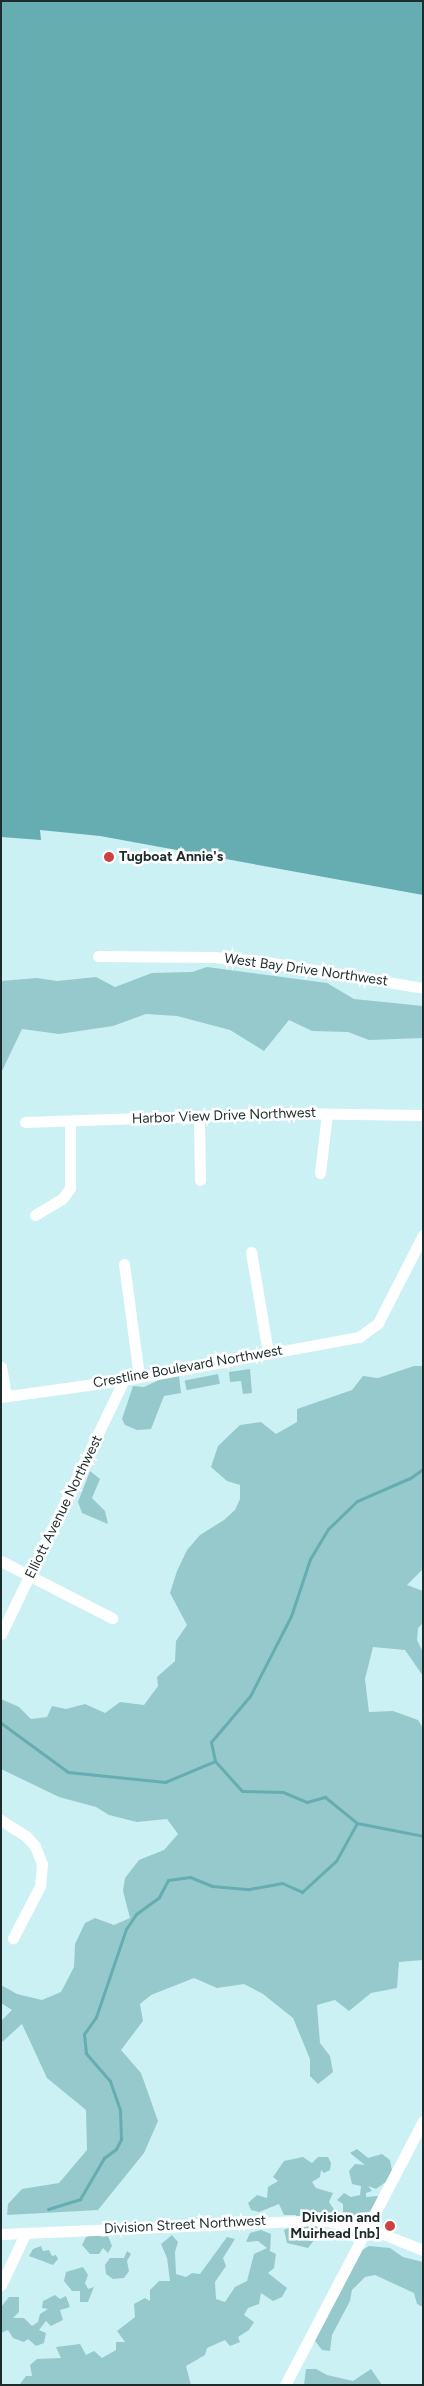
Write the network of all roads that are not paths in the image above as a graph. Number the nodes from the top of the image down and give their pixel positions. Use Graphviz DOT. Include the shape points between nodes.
graph roads {
  1 [pos="98,956"];
  2 [pos="423,988"];
  3 [pos="326,1113"];
  4 [pos="423,1115"];
  5 [pos="199,1117"];
  6 [pos="70,1121"];
  7 [pos="25,1122"];
  8 [pos="320,1173"];
  9 [pos="200,1180"];
  10 [pos="35,1215"];
  11 [pos="423,1236"];
  12 [pos="251,1252"];
  13 [pos="124,1264"];
  14 [pos="268,1353"];
  15 [pos="1,1367"];
  16 [pos="140,1376"];
  17 [pos="124,1380"];
  18 [pos="3,1397"];
  19 [pos="1,1561"];
  20 [pos="31,1576"];
  21 [pos="112,1618"];
  22 [pos="1,1634"];
  23 [pos="1,1820"];
  24 [pos="13,1938"];
  25 [pos="423,2121"];
  26 [pos="365,2227"];
  27 [pos="1,2234"];
  28 [pos="26,2234"];
  29 [pos="423,2250"];
  30 [pos="1,2284"];
  31 [pos="285,2385"];
  1 -- 2 [label="street, West Bay Drive Northwest" via="214,957 260,961"];
  3 -- 4 [label="street, Harbor View Drive Northwest"];
  3 -- 5 [label="street, Harbor View Drive Northwest"];
  3 -- 8 [label="street"];
  5 -- 6 [label="street, Harbor View Drive Northwest"];
  5 -- 9 [label="street"];
  6 -- 7 [label="street, Harbor View Drive Northwest"];
  6 -- 10 [label="street" via="70,1188 62,1199"];
  11 -- 14 [label="street, Crestline Boulevard Northwest" via="373,1330 360,1338"];
  12 -- 14 [label="street"];
  13 -- 16 [label="street"];
  14 -- 16 [label="street, Crestline Boulevard Northwest"];
  15 -- 18 [label="street"];
  16 -- 17 [label="street, Crestline Boulevard Northwest"];
  17 -- 18 [label="street, Crestline Boulevard Northwest"];
  17 -- 20 [label="street, Elliott Avenue Northwest"];
  19 -- 20 [label="street"];
  20 -- 21 [label="street"];
  20 -- 22 [label="street, Elliott Avenue Northwest"];
  23 -- 24 [label="street" via="26,1836 35,1846 42,1864 40,1886"];
  25 -- 26 [label="street"];
  26 -- 28 [label="street, Division Street Northwest" via="319,2220 276,2220"];
  26 -- 29 [label="street, Division Street Northwest"];
  26 -- 31 [label="street"];
  27 -- 28 [label="street, Division Street Northwest"];
  28 -- 30 [label="street"];
}
